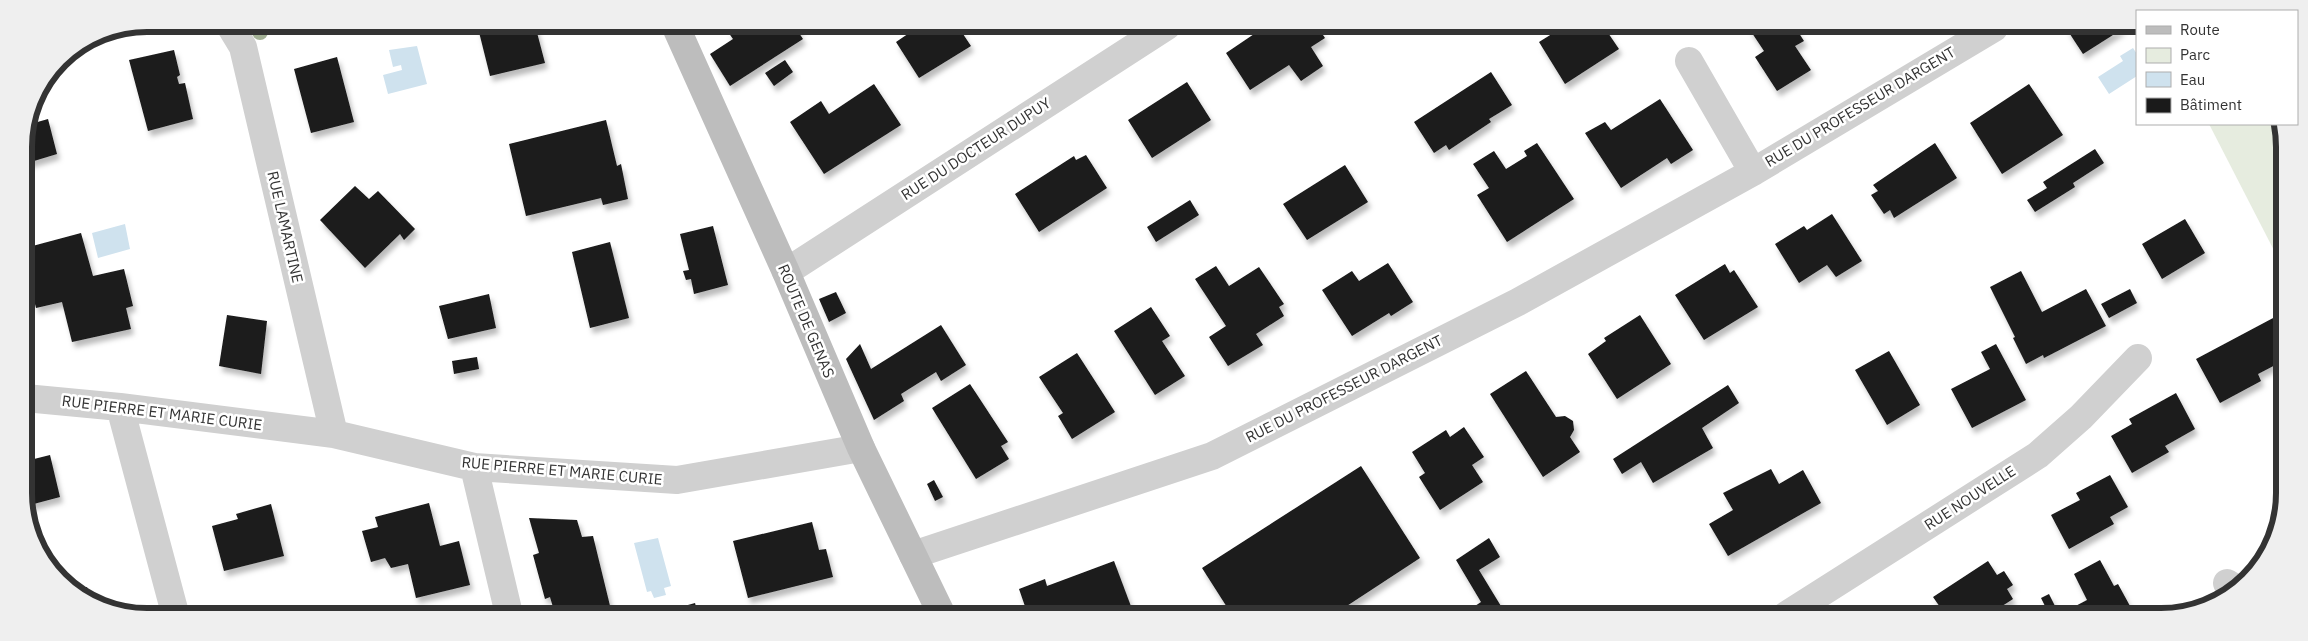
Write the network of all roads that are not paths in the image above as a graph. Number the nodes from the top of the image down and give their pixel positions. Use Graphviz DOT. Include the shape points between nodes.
graph roads {
  1 [pos="235,32"];
  2 [pos="678,32"];
  3 [pos="1157,32"];
  4 [pos="1987,32"];
  5 [pos="1689,61"];
  6 [pos="1753,172"];
  7 [pos="786,272"];
  8 [pos="2138,358"];
  9 [pos="32,399"];
  10 [pos="120,406"];
  11 [pos="334,434"];
  12 [pos="861,448"];
  13 [pos="474,466"];
  14 [pos="913,555"];
  15 [pos="174,608"];
  16 [pos="508,608"];
  17 [pos="939,608"];
  18 [pos="1798,608"];
  1 -- 11 [label="street, RUE LAMARTINE" via="243,47"];
  2 -- 7 [label="street, ROUTE DE GENAS"];
  3 -- 7 [label="street, RUE DU DOCTEUR DUPUY"];
  4 -- 6 [label="street, RUE DU PROFESSEUR DARGENT"];
  5 -- 6 [label="street, RUE DU PROFESSEUR DARGENT"];
  6 -- 14 [label="street, RUE DU PROFESSEUR DARGENT" via="1518,302 1212,456"];
  7 -- 12 [label="street, ROUTE DE GENAS"];
  8 -- 18 [label="street, RUE NOUVELLE" via="2081,417 2038,455"];
  9 -- 10 [label="street, RUE PIERRE ET MARIE CURIE"];
  10 -- 11 [label="street, RUE PIERRE ET MARIE CURIE"];
  10 -- 15 [label="street"];
  11 -- 13 [label="street, RUE PIERRE ET MARIE CURIE"];
  12 -- 13 [label="street, RUE PIERRE ET MARIE CURIE" via="677,480"];
  12 -- 14 [label="street, ROUTE DE GENAS"];
  13 -- 16 [label="street"];
  14 -- 17 [label="street, ROUTE DE GENAS"];
}
